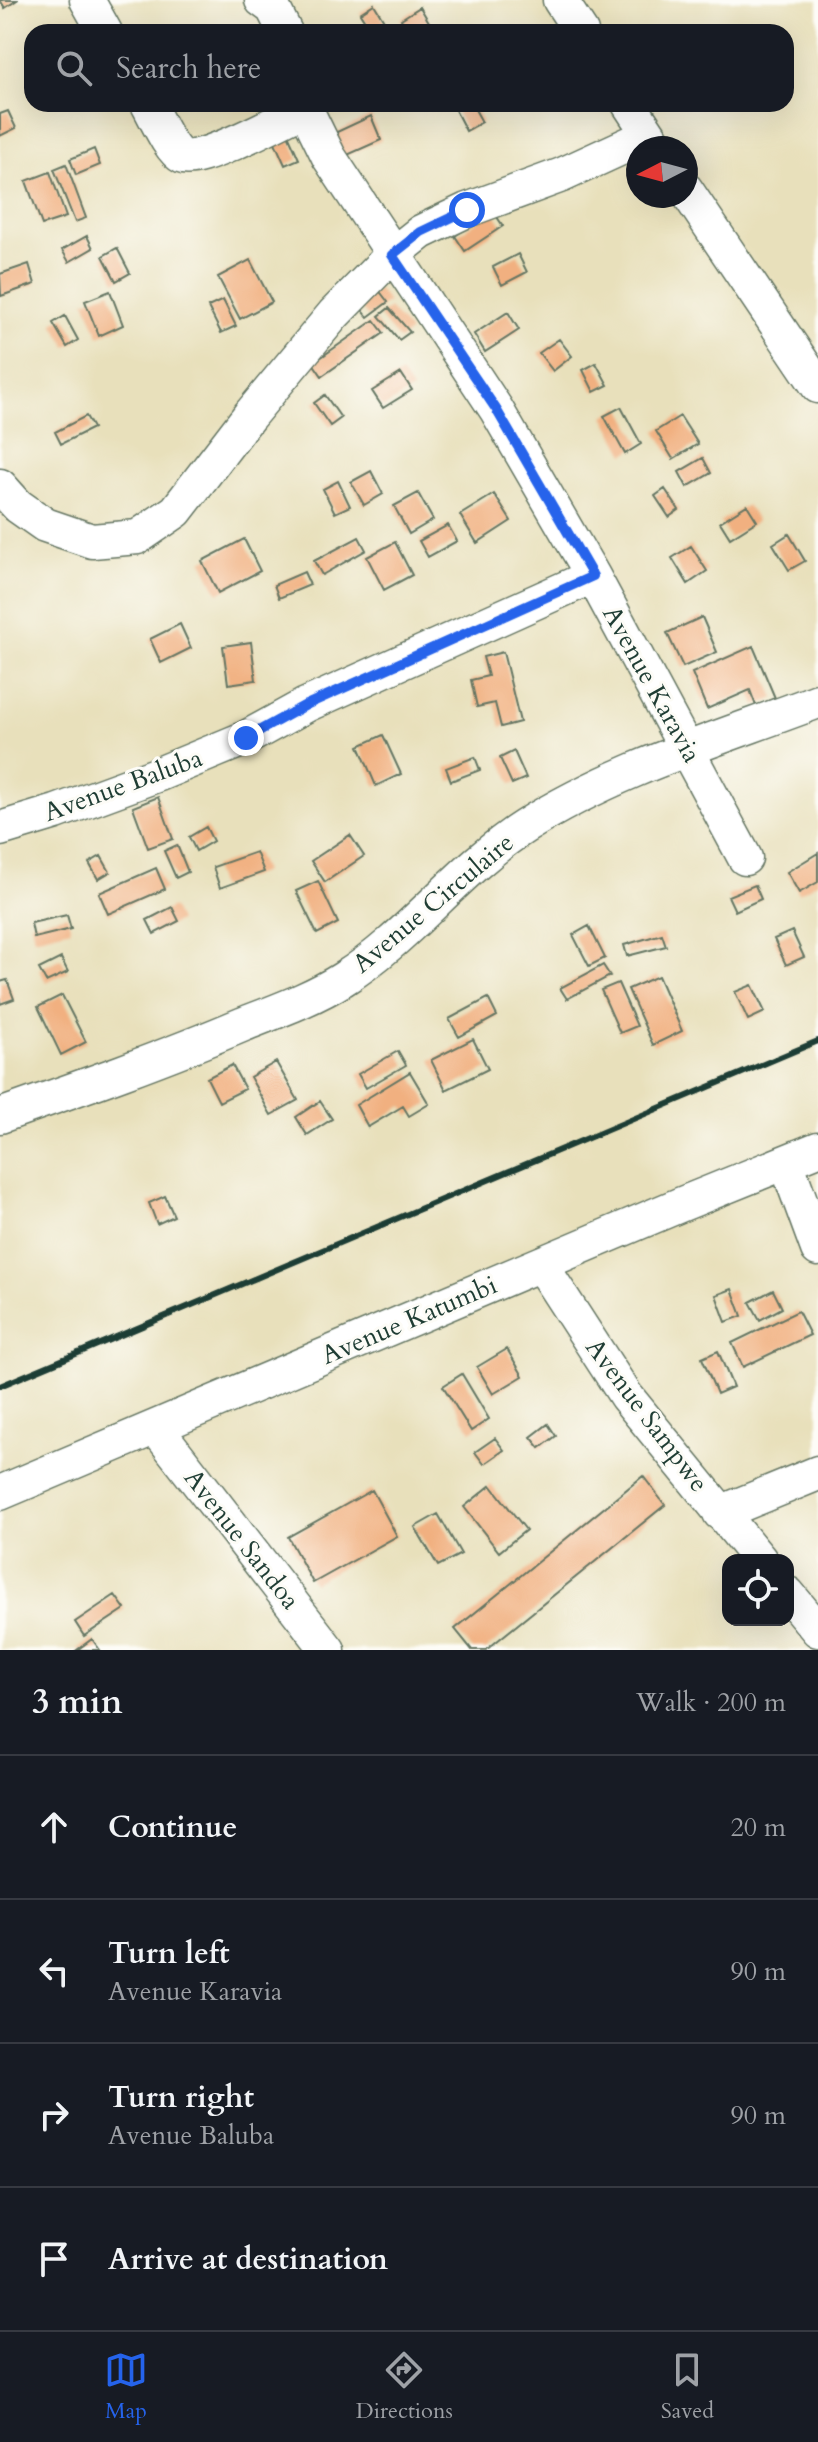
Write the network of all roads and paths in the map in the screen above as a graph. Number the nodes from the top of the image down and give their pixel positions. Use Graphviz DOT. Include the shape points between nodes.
graph roads {
  1 [pos="87,0"];
  2 [pos="262,0"];
  3 [pos="560,0"];
  4 [pos="100,24"];
  5 [pos="281,24"];
  6 [pos="576,24"];
  7 [pos="153,112"];
  8 [pos="294,112"];
  9 [pos="308,112"];
  10 [pos="634,112"];
  11 [pos="650,136"];
  12 [pos="626,152"];
  13 [pos="698,208"];
  14 [pos="392,255"];
  15 [pos="818,386"];
  16 [pos="0,486"];
  17 [pos="593,576"];
  18 [pos="818,701"];
  19 [pos="687,747"];
  20 [pos="0,829"];
  21 [pos="745,858"];
  22 [pos="0,1116"];
  23 [pos="818,1149"];
  24 [pos="786,1162"];
  25 [pos="818,1249"];
  26 [pos="541,1265"];
  27 [pos="156,1428"];
  28 [pos="818,1473"];
  29 [pos="0,1493"];
  30 [pos="720,1513"];
  31 [pos="755,1554"];
  32 [pos="794,1601"];
  33 [pos="818,1630"];
  34 [pos="328,1650"];
  1 -- 4 [label="street"];
  2 -- 5 [label="street"];
  3 -- 6 [label="street"];
  7 -- 8 [label="street, Avenue Karavia" via="184,158 242,139"];
  9 -- 14 [label="street, Avenue Karavia" via="329,157"];
  10 -- 11 [label="street"];
  12 -- 14 [label="street" via="467,210 421,232"];
  13 -- 15 [label="street"];
  14 -- 16 [label="street" via="334,314 176,511 138,537 92,541 45,525"];
  14 -- 17 [label="street, Avenue Karavia" via="496,409"];
  17 -- 19 [label="street, Avenue Karavia"];
  17 -- 20 [label="street, Avenue Baluba" via="306,705 246,738"];
  18 -- 19 [label="street, Avenue Circulaire"];
  19 -- 21 [label="street, Avenue Karavia"];
  19 -- 22 [label="street, Avenue Circulaire" via="580,794 521,829 343,979 169,1056"];
  23 -- 24 [label="street, Avenue Katumbi"];
  24 -- 25 [label="street"];
  24 -- 26 [label="street, Avenue Katumbi"];
  26 -- 27 [label="street, Avenue Katumbi"];
  26 -- 30 [label="street, Avenue Sampwe" via="626,1396"];
  27 -- 29 [label="street, Avenue Katumbi"];
  27 -- 34 [label="street, Avenue Sandoa"];
  28 -- 30 [label="street"];
  30 -- 31 [label="street, Avenue Sampwe"];
  32 -- 33 [label="street"];
}
